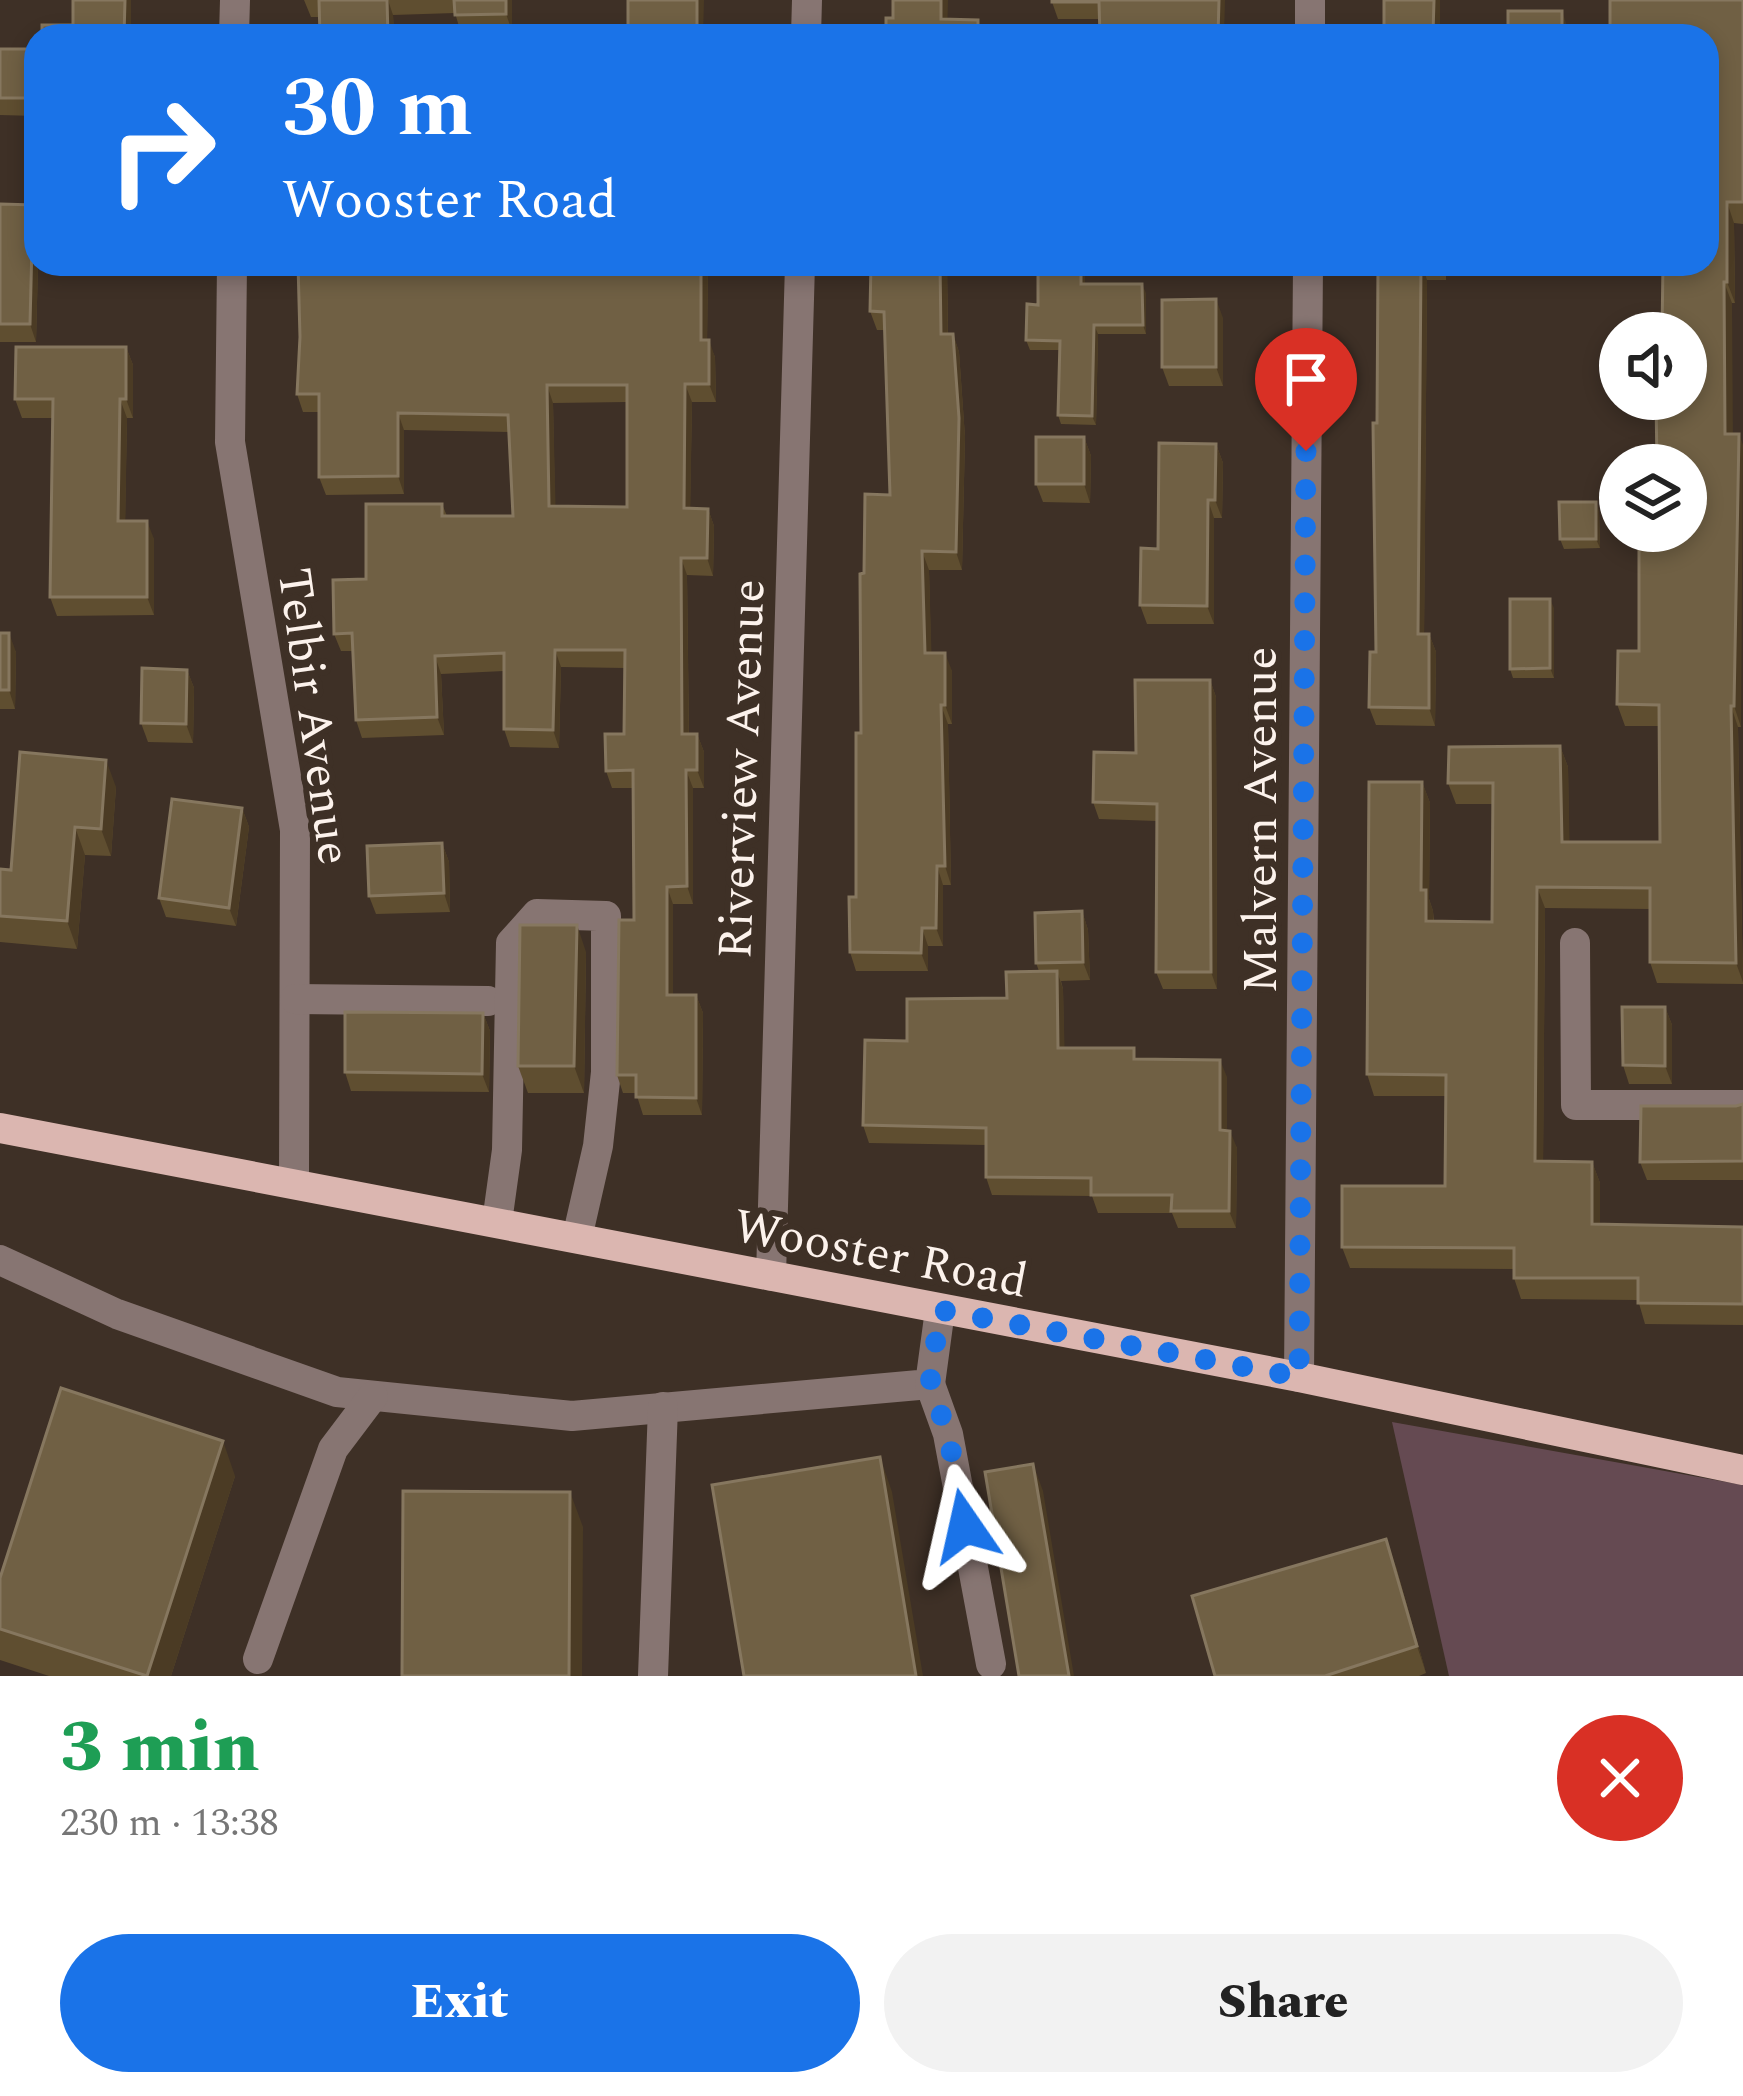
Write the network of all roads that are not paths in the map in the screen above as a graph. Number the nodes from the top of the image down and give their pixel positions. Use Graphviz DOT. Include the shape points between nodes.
graph roads {
  1 [pos="232,276"];
  2 [pos="800,276"];
  3 [pos="1308,276"];
  4 [pos="1575,943"];
  5 [pos="295,999"];
  6 [pos="488,1001"];
  7 [pos="1743,1105"];
  8 [pos="0,1128"];
  9 [pos="294,1182"];
  10 [pos="497,1222"];
  11 [pos="577,1238"];
  12 [pos="0,1260"];
  13 [pos="771,1276"];
  14 [pos="940,1310"];
  15 [pos="1299,1377"];
  16 [pos="930,1384"];
  17 [pos="373,1396"];
  18 [pos="663,1407"];
  19 [pos="1743,1470"];
  20 [pos="258,1659"];
  21 [pos="991,1664"];
  22 [pos="653,1676"];
  1 -- 5 [label="street, Telbir Avenue" via="230,442 295,830"];
  2 -- 13 [label="street, Riverview Avenue"];
  3 -- 15 [label="street, Malvern Avenue"];
  4 -- 7 [label="street" via="1576,1105"];
  5 -- 6 [label="street"];
  5 -- 9 [label="street, Telbir Avenue"];
  8 -- 9 [label="main road, Wooster Road"];
  9 -- 10 [label="main road, Wooster Road"];
  10 -- 11 [label="main road, Wooster Road"];
  10 -- 11 [label="street" via="507,1150 511,943 537,914 606,916 606,1072"];
  11 -- 13 [label="main road, Wooster Road"];
  12 -- 17 [label="street" via="117,1314 337,1392"];
  13 -- 14 [label="main road, Wooster Road"];
  14 -- 15 [label="main road, Wooster Road"];
  14 -- 16 [label="street"];
  15 -- 19 [label="main road, Wooster Road"];
  16 -- 18 [label="street"];
  16 -- 21 [label="street" via="948,1434"];
  17 -- 18 [label="street" via="572,1416"];
  17 -- 20 [label="street" via="333,1449"];
  18 -- 22 [label="street"];
}
